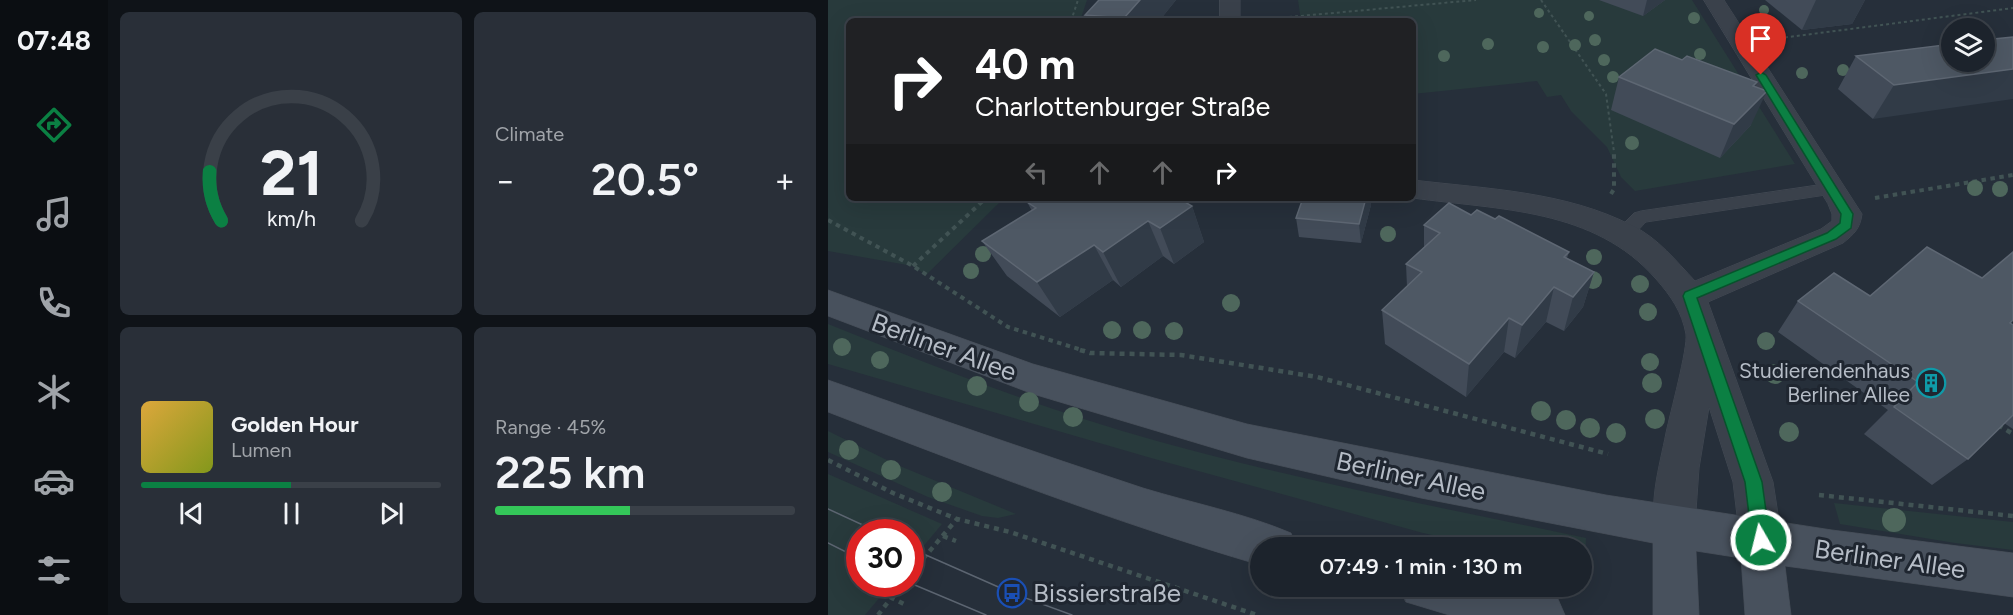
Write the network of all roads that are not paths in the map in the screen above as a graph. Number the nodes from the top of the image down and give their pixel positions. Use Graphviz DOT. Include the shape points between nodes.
graph roads {
  1 [pos="1230,0"];
  2 [pos="1714,0"];
  3 [pos="1230,18"];
  4 [pos="1416,189"];
  5 [pos="1838,197"];
  6 [pos="1610,227"];
  7 [pos="1690,296"];
  8 [pos="828,302"];
  9 [pos="1704,337"];
  10 [pos="828,396"];
  11 [pos="1674,525"];
  12 [pos="1761,540"];
  13 [pos="1250,541"];
  14 [pos="2013,575"];
  15 [pos="1468,597"];
  16 [pos="1542,615"];
  17 [pos="1676,615"];
  18 [pos="1768,615"];
  1 -- 3 [label="street"];
  2 -- 5 [label="street"];
  4 -- 6 [label="street" via="1552,206"];
  5 -- 6 [label="lane" via="1641,217"];
  5 -- 7 [label="street" via="1847,214 1841,231"];
  6 -- 7 [label="street" via="1651,253"];
  7 -- 9 [label="street"];
  8 -- 11 [label="main road, Berliner Allee" via="1033,379 1247,441 1420,479"];
  9 -- 11 [label="street" via="1679,468"];
  9 -- 12 [label="street" via="1753,482"];
  10 -- 13 [label="main road" via="969,449"];
  11 -- 12 [label="main road, Berliner Allee"];
  11 -- 17 [label="main road"];
  12 -- 14 [label="main road, Berliner Allee"];
  12 -- 18 [label="main road"];
  15 -- 16 [label="main road"];
}
